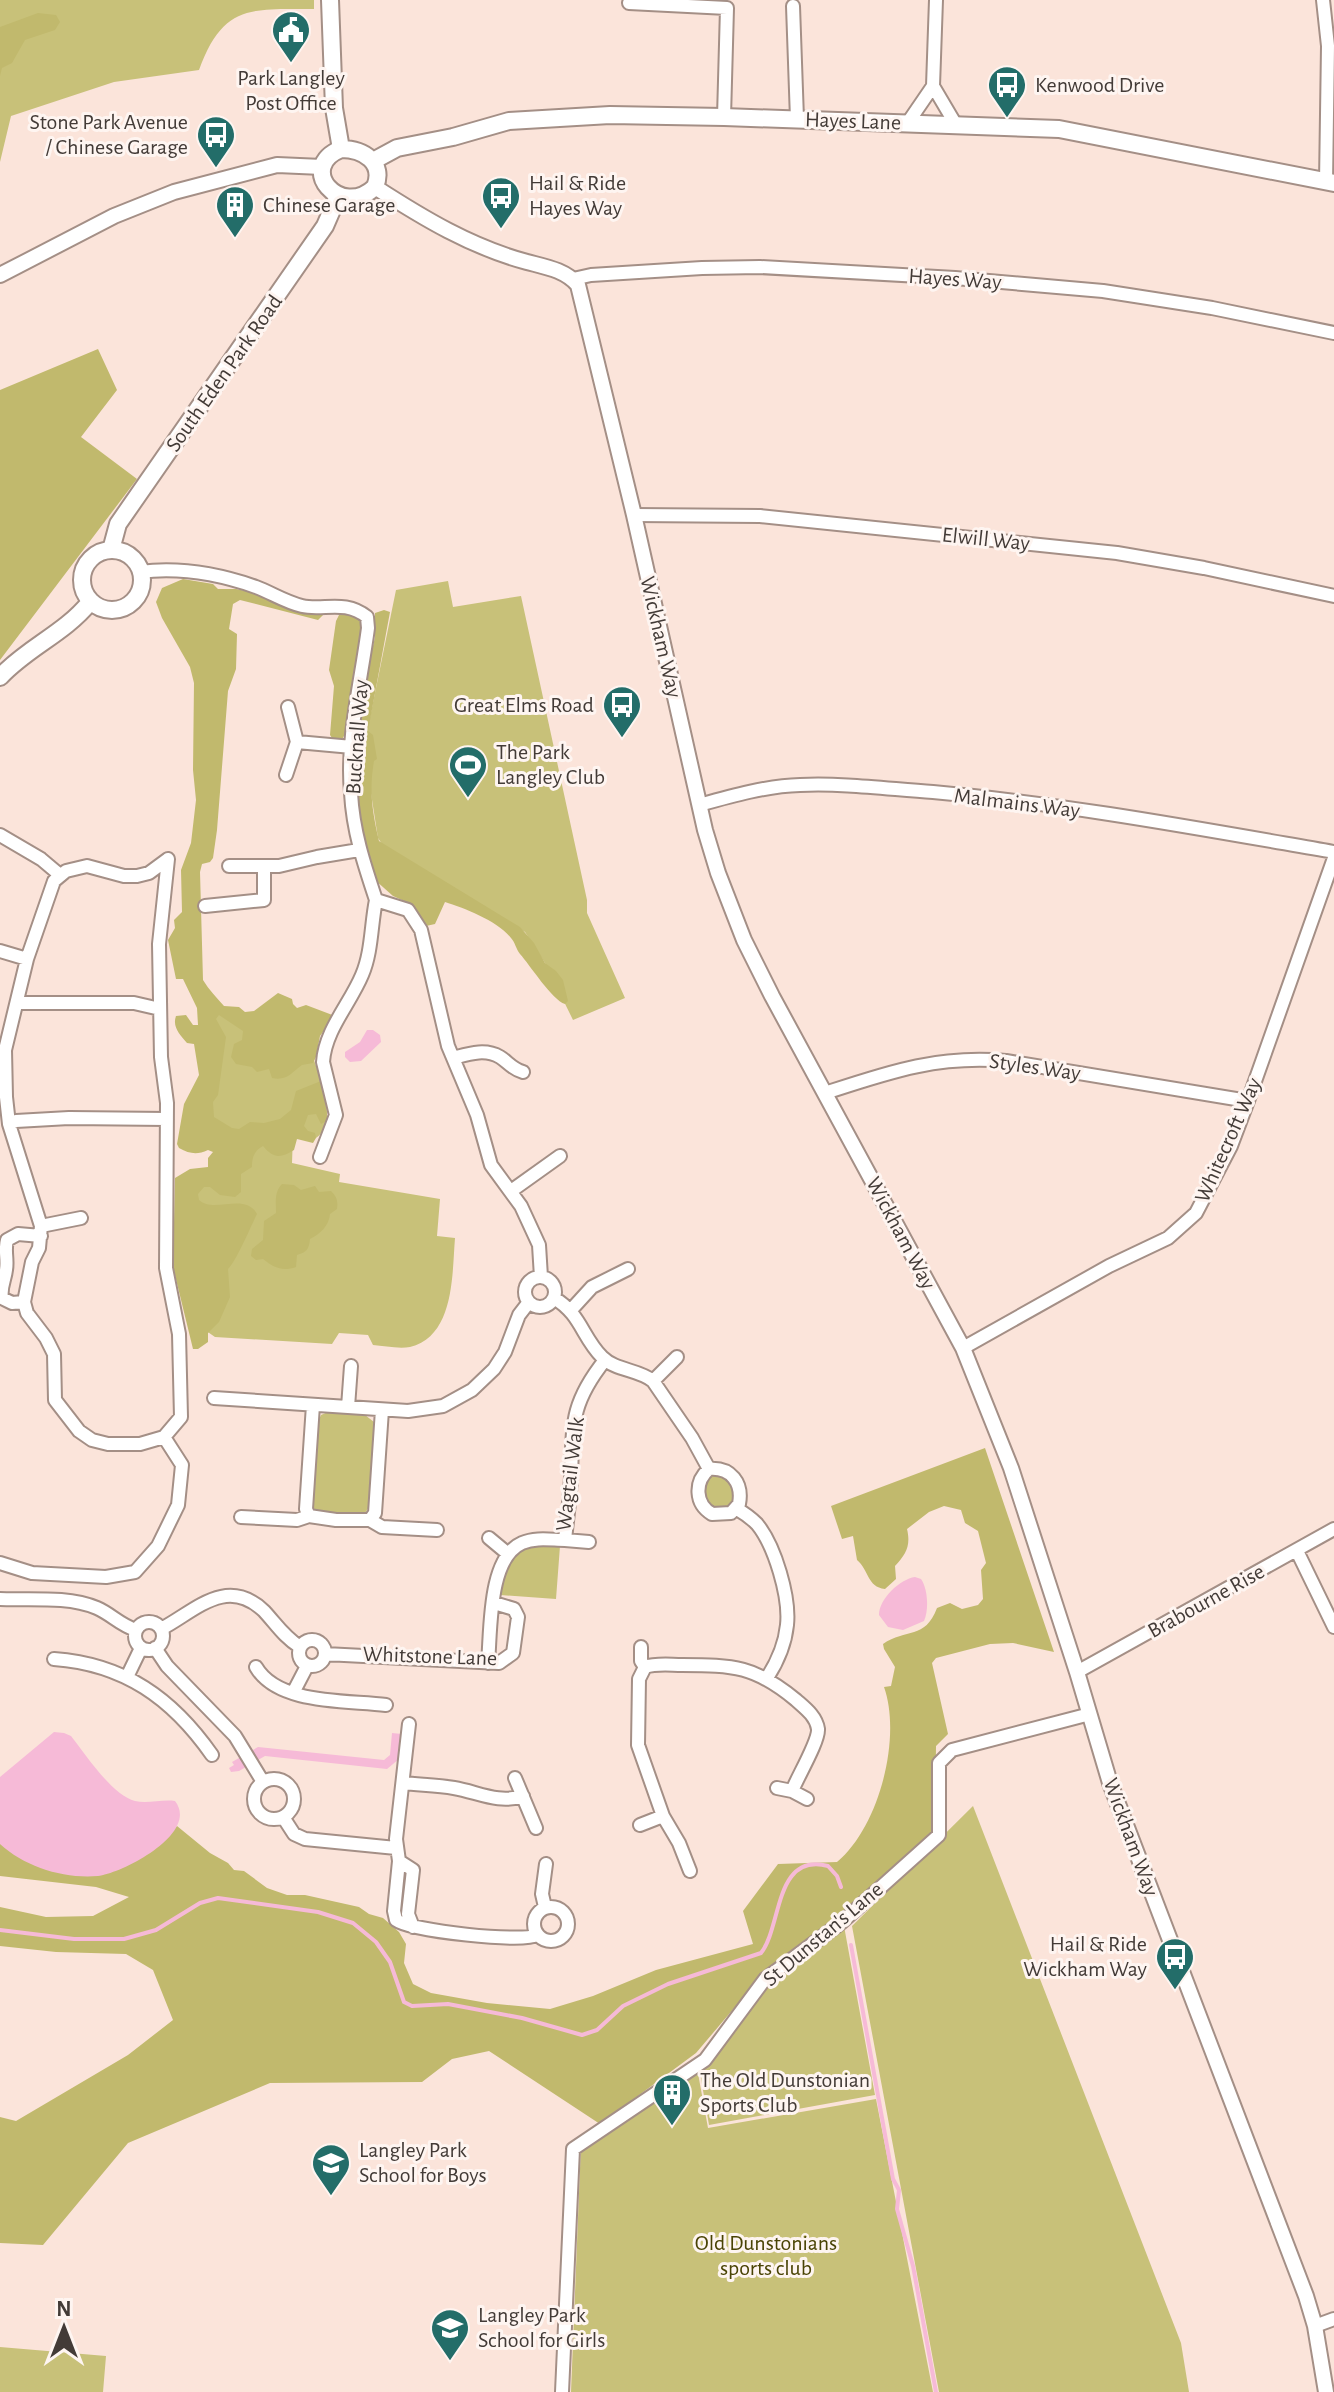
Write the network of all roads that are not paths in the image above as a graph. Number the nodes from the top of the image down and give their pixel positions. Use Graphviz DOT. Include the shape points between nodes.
graph roads {
  1 [pos="330,0"];
  2 [pos="936,0"];
  3 [pos="1323,0"];
  4 [pos="629,3"];
  5 [pos="793,6"];
  6 [pos="933,86"];
  7 [pos="724,117"];
  8 [pos="797,119"];
  9 [pos="907,124"];
  10 [pos="956,125"];
  11 [pos="341,149"];
  12 [pos="373,161"];
  13 [pos="322,167"];
  14 [pos="1330,183"];
  15 [pos="375,187"];
  16 [pos="338,196"];
  17 [pos="0,275"];
  18 [pos="573,279"];
  19 [pos="1334,333"];
  20 [pos="634,515"];
  21 [pos="111,550"];
  22 [pos="140,572"];
  23 [pos="1334,596"];
  24 [pos="90,602"];
  25 [pos="0,677"];
  26 [pos="288,707"];
  27 [pos="297,742"];
  28 [pos="352,747"];
  29 [pos="286,775"];
  30 [pos="699,805"];
  31 [pos="0,835"];
  32 [pos="359,850"];
  33 [pos="1334,855"];
  34 [pos="229,866"];
  35 [pos="264,866"];
  36 [pos="60,875"];
  37 [pos="376,900"];
  38 [pos="205,906"];
  39 [pos="0,951"];
  40 [pos="27,959"];
  41 [pos="17,1003"];
  42 [pos="160,1009"];
  43 [pos="2,1049"];
  44 [pos="453,1058"];
  45 [pos="523,1072"];
  46 [pos="825,1093"];
  47 [pos="1248,1101"];
  48 [pos="167,1119"];
  49 [pos="11,1128"];
  50 [pos="0,1139"];
  51 [pos="560,1156"];
  52 [pos="320,1157"];
  53 [pos="511,1191"];
  54 [pos="81,1218"];
  55 [pos="41,1231"];
  56 [pos="628,1269"];
  57 [pos="541,1277"];
  58 [pos="554,1298"];
  59 [pos="24,1302"];
  60 [pos="529,1302"];
  61 [pos="571,1310"];
  62 [pos="963,1348"];
  63 [pos="677,1357"];
  64 [pos="605,1360"];
  65 [pos="351,1366"];
  66 [pos="653,1381"];
  67 [pos="214,1398"];
  68 [pos="313,1405"];
  69 [pos="348,1407"];
  70 [pos="382,1410"];
  71 [pos="164,1437"];
  72 [pos="709,1469"];
  73 [pos="737,1509"];
  74 [pos="309,1516"];
  75 [pos="241,1517"];
  76 [pos="370,1520"];
  77 [pos="1334,1529"];
  78 [pos="437,1530"];
  79 [pos="489,1538"];
  80 [pos="565,1540"];
  81 [pos="589,1542"];
  82 [pos="1297,1551"];
  83 [pos="507,1553"];
  84 [pos="0,1563"];
  85 [pos="0,1599"];
  86 [pos="495,1599"];
  87 [pos="1334,1627"];
  88 [pos="161,1629"];
  89 [pos="136,1630"];
  90 [pos="300,1647"];
  91 [pos="641,1647"];
  92 [pos="148,1648"];
  93 [pos="325,1654"];
  94 [pos="54,1659"];
  95 [pos="488,1663"];
  96 [pos="307,1666"];
  97 [pos="256,1667"];
  98 [pos="645,1667"];
  99 [pos="1077,1672"];
  100 [pos="127,1677"];
  101 [pos="767,1678"];
  102 [pos="293,1693"];
  103 [pos="386,1705"];
  104 [pos="1090,1714"];
  105 [pos="409,1724"];
  106 [pos="212,1755"];
  107 [pos="515,1778"];
  108 [pos="263,1782"];
  109 [pos="403,1783"];
  110 [pos="777,1788"];
  111 [pos="792,1791"];
  112 [pos="523,1796"];
  113 [pos="807,1799"];
  114 [pos="663,1816"];
  115 [pos="283,1817"];
  116 [pos="640,1825"];
  117 [pos="536,1828"];
  118 [pos="398,1854"];
  119 [pos="546,1864"];
  120 [pos="690,1871"];
  121 [pos="545,1907"];
  122 [pos="537,1935"];
  123 [pos="1334,2319"];
  124 [pos="1315,2326"];
  125 [pos="562,2392"];
  126 [pos="1326,2392"];
  1 -- 11 [label="main road"];
  2 -- 6 [label="street"];
  3 -- 14 [label="street"];
  4 -- 7 [label="street" via="727,8"];
  5 -- 8 [label="street"];
  6 -- 9 [label="street"];
  6 -- 10 [label="street"];
  7 -- 8 [label="main road, Hayes Lane"];
  7 -- 12 [label="main road, Hayes Lane" via="610,115 509,121 402,147"];
  8 -- 9 [label="main road, Hayes Lane"];
  9 -- 10 [label="main road, Hayes Lane"];
  10 -- 14 [label="main road, Hayes Lane" via="1059,129"];
  11 -- 12 [label="main road"];
  11 -- 13 [label="main road"];
  12 -- 15 [label="main road" via="379,175"];
  13 -- 16 [label="main road" via="324,182"];
  13 -- 17 [label="street" via="277,165 174,192"];
  15 -- 16 [label="main road" via="359,197"];
  15 -- 18 [label="street" via="462,238"];
  16 -- 21 [label="main road, South Eden Park Road" via="325,226 118,524"];
  18 -- 19 [label="street, Hayes Way" via="745,267 955,278 1118,293"];
  18 -- 20 [label="street, Wickham Way"];
  20 -- 23 [label="street, Elwill Way" via="760,516 1117,553"];
  20 -- 30 [label="street, Wickham Way"];
  21 -- 22 [label="main road" via="133,558"];
  21 -- 24 [label="main road" via="94,556 84,569 83,587"];
  22 -- 24 [label="main road" via="141,589 130,605 114,611"];
  22 -- 28 [label="street, Bucknall Way" via="179,569 250,585 306,607 332,605 364,614 368,628"];
  24 -- 25 [label="main road" via="65,629"];
  26 -- 27 [label="street"];
  27 -- 28 [label="street"];
  27 -- 29 [label="street"];
  28 -- 32 [label="street, Bucknall Way" via="350,791"];
  30 -- 33 [label="street, Malmains Way" via="796,785 841,784 998,798"];
  30 -- 46 [label="street, Wickham Way" via="744,940"];
  31 -- 36 [label="street"];
  32 -- 35 [label="street"];
  32 -- 37 [label="street, Bucknall Way"];
  33 -- 47 [label="street, Whitecroft Way"];
  34 -- 35 [label="street"];
  35 -- 38 [label="street" via="264,900"];
  36 -- 40 [label="street"];
  36 -- 42 [label="street" via="87,866 137,876 168,859 159,944"];
  37 -- 44 [label="street" via="404,908 416,921"];
  37 -- 52 [label="street" via="364,973 323,1054 336,1115"];
  39 -- 40 [label="street"];
  40 -- 41 [label="street"];
  41 -- 42 [label="street" via="134,1003"];
  41 -- 43 [label="street"];
  42 -- 48 [label="street"];
  43 -- 49 [label="street"];
  44 -- 45 [label="street" via="486,1053"];
  44 -- 53 [label="street" via="491,1165"];
  46 -- 47 [label="street, Styles Way" via="907,1066 971,1058"];
  46 -- 62 [label="street, Wickham Way"];
  47 -- 62 [label="street, Whitecroft Way" via="1231,1146 1196,1213 1183,1226"];
  48 -- 49 [label="street" via="69,1118"];
  48 -- 71 [label="street" via="166,1268 179,1334 181,1417"];
  49 -- 50 [label="street"];
  49 -- 55 [label="street"];
  51 -- 53 [label="street"];
  53 -- 57 [label="street" via="539,1245"];
  54 -- 55 [label="street"];
  55 -- 59 [label="street"];
  55 -- 59 [label="street" via="18,1234 5,1246 2,1298"];
  56 -- 61 [label="street" via="592,1287"];
  57 -- 58 [label="street" via="553,1283"];
  57 -- 60 [label="street" via="527,1286"];
  58 -- 60 [label="street" via="544,1307"];
  58 -- 61 [label="street"];
  59 -- 71 [label="street" via="54,1354 55,1400 79,1431 108,1444"];
  60 -- 70 [label="street" via="500,1360 472,1390 434,1408"];
  61 -- 64 [label="street"];
  62 -- 99 [label="street, Wickham Way" via="1011,1468"];
  63 -- 66 [label="street"];
  64 -- 66 [label="street"];
  64 -- 80 [label="street, Wagtail Walk" via="574,1417"];
  65 -- 69 [label="street"];
  66 -- 72 [label="street"];
  67 -- 68 [label="street"];
  68 -- 69 [label="street"];
  68 -- 74 [label="street"];
  69 -- 70 [label="street"];
  70 -- 76 [label="street" via="375,1513"];
  71 -- 84 [label="street" via="182,1465 178,1505 158,1546 135,1572 106,1577 32,1573"];
  72 -- 73 [label="street" via="725,1470 736,1480 741,1494"];
  72 -- 73 [label="street" via="698,1493 704,1517"];
  73 -- 101 [label="street" via="763,1534 786,1605 784,1643"];
  74 -- 75 [label="street"];
  74 -- 76 [label="street"];
  76 -- 78 [label="street" via="382,1527"];
  77 -- 82 [label="street, Brabourne Rise"];
  79 -- 83 [label="street"];
  80 -- 81 [label="street"];
  80 -- 83 [label="street, Wagtail Walk" via="528,1541"];
  82 -- 87 [label="street"];
  82 -- 99 [label="street, Brabourne Rise"];
  83 -- 86 [label="street" via="498,1571"];
  85 -- 89 [label="street" via="90,1605"];
  86 -- 95 [label="street"];
  86 -- 95 [label="street, Whitstone Lane" via="517,1612 515,1646 504,1661"];
  88 -- 89 [label="street" via="150,1622"];
  88 -- 90 [label="street" via="204,1602 229,1596 257,1606"];
  88 -- 92 [label="street" via="162,1640"];
  89 -- 92 [label="street" via="136,1641"];
  90 -- 93 [label="street" via="318,1641"];
  90 -- 96 [label="street" via="299,1656"];
  91 -- 98 [label="street"];
  92 -- 100 [label="street"];
  92 -- 108 [label="street" via="235,1736"];
  93 -- 95 [label="street, Whitstone Lane"];
  93 -- 96 [label="street" via="320,1664"];
  94 -- 100 [label="street" via="98,1665"];
  96 -- 102 [label="street"];
  97 -- 102 [label="street" via="270,1682"];
  98 -- 101 [label="street" via="726,1666"];
  98 -- 114 [label="street" via="639,1679 637,1738"];
  99 -- 104 [label="street, Wickham Way"];
  100 -- 106 [label="street" via="174,1710"];
  101 -- 111 [label="street" via="811,1714 817,1726 817,1741"];
  102 -- 103 [label="street"];
  104 -- 124 [label="street, Wickham Way" via="1110,1783"];
  104 -- 125 [label="street, St Dunstan's Lane" via="952,1750 939,1763 939,1835 842,1922 765,1979 705,2060 573,2149"];
  105 -- 109 [label="street"];
  107 -- 112 [label="street"];
  108 -- 115 [label="street" via="255,1792 257,1810 273,1820"];
  108 -- 115 [label="street" via="282,1781 292,1790 294,1804"];
  109 -- 112 [label="street" via="494,1798"];
  109 -- 118 [label="street"];
  110 -- 111 [label="street"];
  111 -- 113 [label="street"];
  112 -- 117 [label="street"];
  114 -- 116 [label="street"];
  114 -- 120 [label="street"];
  115 -- 118 [label="street" via="294,1834 305,1839"];
  118 -- 122 [label="street" via="413,1870 408,1914 413,1927 521,1939"];
  119 -- 121 [label="street"];
  121 -- 122 [label="street" via="535,1917"];
  121 -- 122 [label="street" via="563,1912 567,1928 555,1940"];
  123 -- 124 [label="street"];
  124 -- 126 [label="street, Wickham Way"];
}
